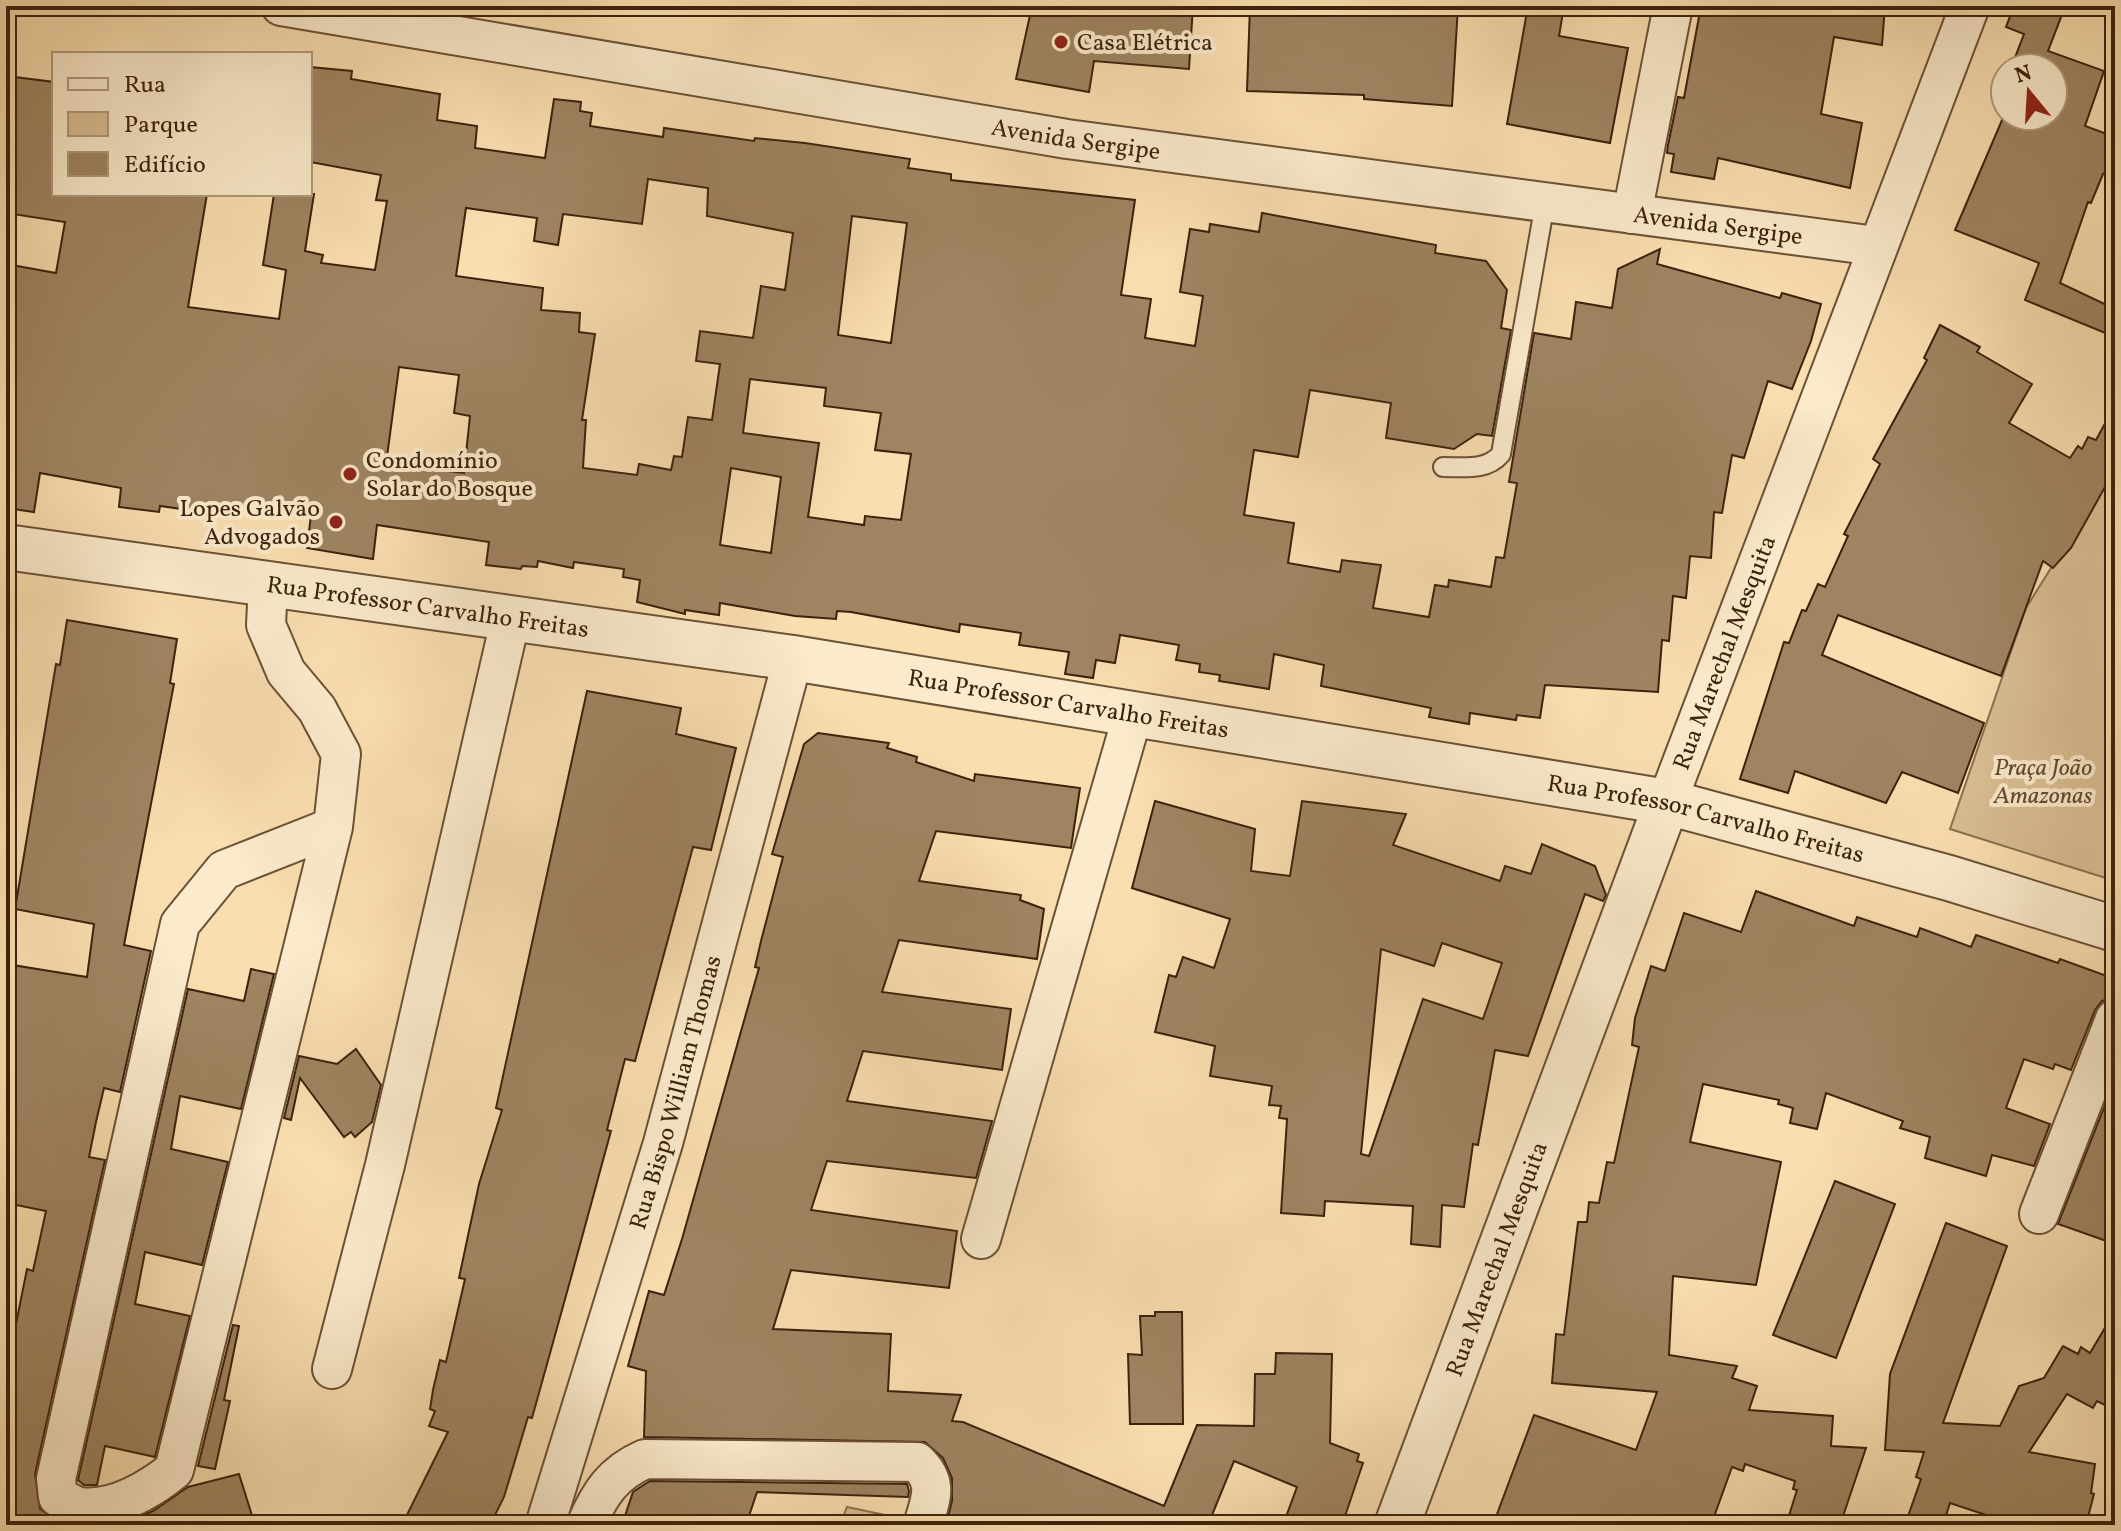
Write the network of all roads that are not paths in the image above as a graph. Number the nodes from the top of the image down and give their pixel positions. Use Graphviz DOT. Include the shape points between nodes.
graph roads {
  1 [pos="281,6"];
  2 [pos="1673,6"];
  3 [pos="1970,6"];
  4 [pos="1545,203"];
  5 [pos="1632,214"];
  6 [pos="1876,246"];
  7 [pos="1443,467"];
  8 [pos="6,547"];
  9 [pos="268,583"];
  10 [pos="511,617"];
  11 [pos="793,658"];
  12 [pos="1133,714"];
  13 [pos="1667,802"];
  14 [pos="333,827"];
  15 [pos="2115,929"];
  16 [pos="2115,1019"];
  17 [pos="2039,1214"];
  18 [pos="981,1239"];
  19 [pos="332,1369"];
  20 [pos="545,1525"];
  21 [pos="586,1525"];
  22 [pos="923,1525"];
  23 [pos="1397,1525"];
  1 -- 4 [label="street, Avenida Sergipe" via="1067,139"];
  2 -- 5 [label="street"];
  3 -- 6 [label="street, Rua Marechal Mesquita"];
  4 -- 5 [label="street, Avenida Sergipe"];
  4 -- 7 [label="lane" via="1501,454 1482,467"];
  5 -- 6 [label="street, Avenida Sergipe"];
  6 -- 13 [label="street, Rua Marechal Mesquita"];
  8 -- 9 [label="street, Rua Professor Carvalho Freitas"];
  9 -- 10 [label="street, Rua Professor Carvalho Freitas"];
  9 -- 14 [label="street" via="266,625 271,637 286,672 317,709 341,754"];
  10 -- 11 [label="street, Rua Professor Carvalho Freitas"];
  10 -- 19 [label="street" via="385,1165"];
  11 -- 12 [label="street, Rua Professor Carvalho Freitas"];
  11 -- 20 [label="street, Rua Bispo William Thomas" via="663,1143"];
  12 -- 13 [label="street, Rua Professor Carvalho Freitas"];
  12 -- 18 [label="street"];
  13 -- 15 [label="street, Rua Professor Carvalho Freitas"];
  13 -- 23 [label="street, Rua Marechal Mesquita"];
  14 -- 14 [label="street" via="224,870 180,924 56,1479 58,1497 81,1507 152,1489 174,1470"];
  16 -- 17 [label="street"];
  21 -- 22 [label="street" via="599,1494 623,1469 645,1459 917,1462 930,1474 934,1490"];
}
